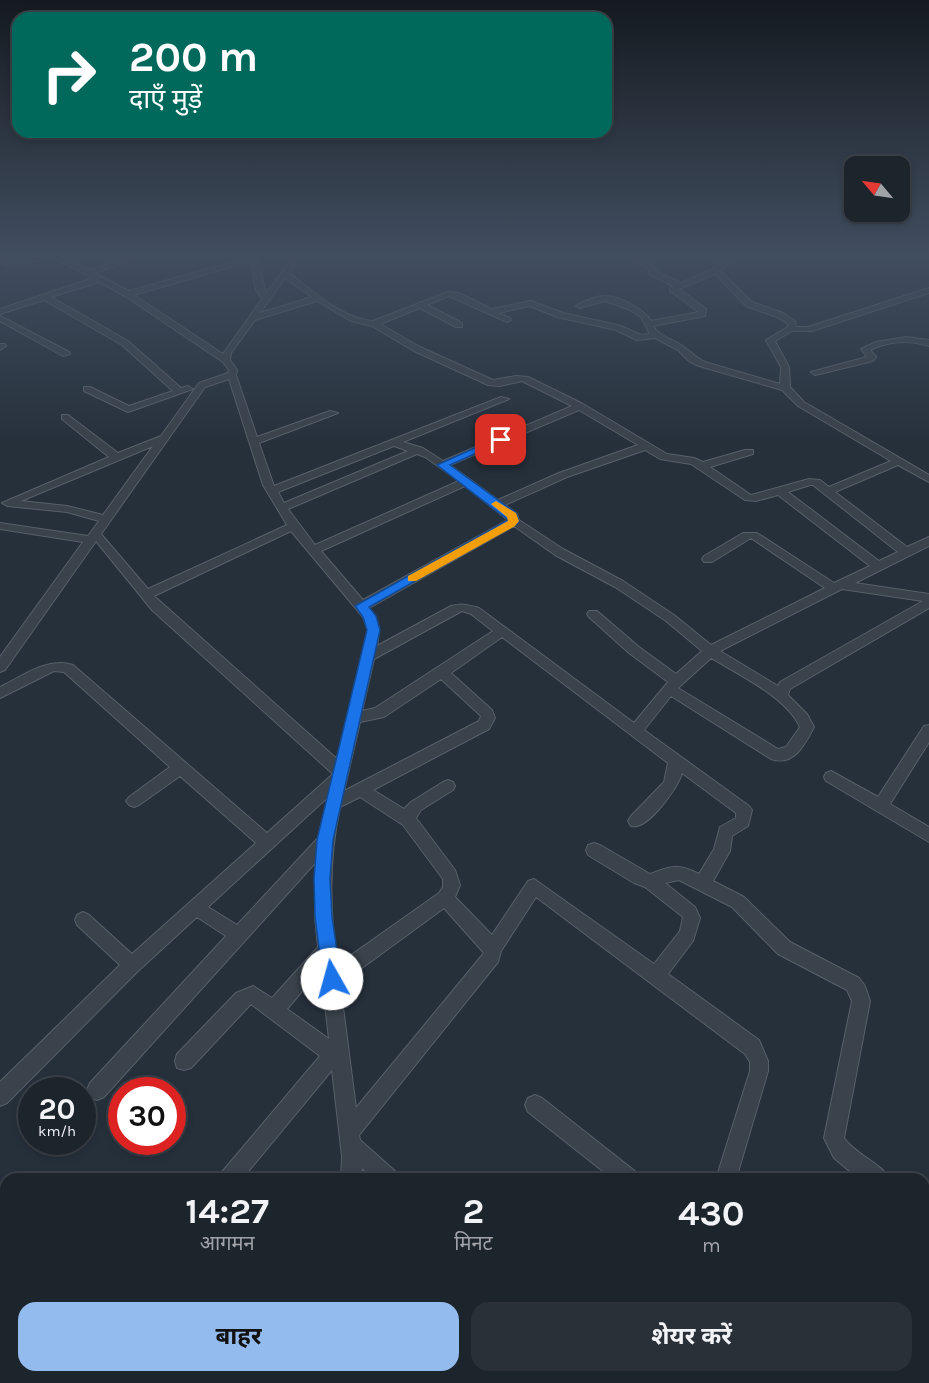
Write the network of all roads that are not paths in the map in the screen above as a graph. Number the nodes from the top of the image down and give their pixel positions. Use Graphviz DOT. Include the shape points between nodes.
graph roads {
  1 [pos="79,317"];
  2 [pos="161,317"];
  3 [pos="257,317"];
  4 [pos="350,317"];
  5 [pos="394,317"];
  6 [pos="443,317"];
  7 [pos="500,317"];
  8 [pos="566,317"];
  9 [pos="643,317"];
  10 [pos="694,317"];
  11 [pos="782,317"];
  12 [pos="847,317"];
  13 [pos="0,318"];
  14 [pos="252,318"];
  15 [pos="507,320"];
  16 [pos="374,324"];
  17 [pos="649,324"];
  18 [pos="459,325"];
  19 [pos="789,329"];
  20 [pos="655,335"];
  21 [pos="929,344"];
  22 [pos="66,354"];
  23 [pos="226,360"];
  24 [pos="815,372"];
  25 [pos="232,375"];
  26 [pos="202,385"];
  27 [pos="785,388"];
  28 [pos="87,389"];
  29 [pos="180,392"];
  30 [pos="504,399"];
  31 [pos="580,406"];
  32 [pos="333,412"];
  33 [pos="65,417"];
  34 [pos="163,437"];
  35 [pos="254,441"];
  36 [pos="395,442"];
  37 [pos="645,446"];
  38 [pos="419,450"];
  39 [pos="749,452"];
  40 [pos="116,457"];
  41 [pos="898,461"];
  42 [pos="442,465"];
  43 [pos="702,466"];
  44 [pos="929,479"];
  45 [pos="466,482"];
  46 [pos="271,491"];
  47 [pos="780,491"];
  48 [pos="828,491"];
  49 [pos="4,503"];
  50 [pos="497,505"];
  51 [pos="282,508"];
  52 [pos="105,519"];
  53 [pos="514,521"];
  54 [pos="0,526"];
  55 [pos="293,526"];
  56 [pos="93,536"];
  57 [pos="929,541"];
  58 [pos="313,550"];
  59 [pos="906,552"];
  60 [pos="708,559"];
  61 [pos="878,566"];
  62 [pos="836,587"];
  63 [pos="146,595"];
  64 [pos="929,598"];
  65 [pos="929,603"];
  66 [pos="362,606"];
  67 [pos="592,614"];
  68 [pos="502,631"];
  69 [pos="710,651"];
  70 [pos="367,657"];
  71 [pos="0,667"];
  72 [pos="444,671"];
  73 [pos="673,685"];
  74 [pos="0,693"];
  75 [pos="781,694"];
  76 [pos="353,718"];
  77 [pos="635,731"];
  78 [pos="929,732"];
  79 [pos="675,760"];
  80 [pos="180,768"];
  81 [pos="340,775"];
  82 [pos="831,777"];
  83 [pos="448,786"];
  84 [pos="361,790"];
  85 [pos="134,801"];
  86 [pos="333,804"];
  87 [pos="880,807"];
  88 [pos="408,820"];
  89 [pos="636,820"];
  90 [pos="929,835"];
  91 [pos="325,840"];
  92 [pos="267,843"];
  93 [pos="594,850"];
  94 [pos="650,881"];
  95 [pos="702,884"];
  96 [pos="445,898"];
  97 [pos="196,908"];
  98 [pos="83,920"];
  99 [pos="238,935"];
  100 [pos="328,948"];
  101 [pos="493,949"];
  102 [pos="132,965"];
  103 [pos="656,976"];
  104 [pos="332,979"];
  105 [pos="275,1009"];
  106 [pos="337,1050"];
  107 [pos="184,1061"];
  108 [pos="97,1090"];
  109 [pos="0,1096"];
  110 [pos="535,1105"];
  111 [pos="350,1139"];
  112 [pos="234,1173"];
  113 [pos="351,1173"];
  114 [pos="383,1173"];
  115 [pos="621,1173"];
  116 [pos="728,1173"];
  117 [pos="870,1173"];
  1 -- 29 [label="street" via="124,343"];
  2 -- 23 [label="street"];
  3 -- 14 [label="street"];
  4 -- 16 [label="street" via="362,324"];
  5 -- 16 [label="street"];
  6 -- 18 [label="street"];
  7 -- 15 [label="street"];
  8 -- 20 [label="street" via="618,328 640,338"];
  9 -- 17 [label="street"];
  10 -- 17 [label="street"];
  11 -- 19 [label="street" via="792,324"];
  12 -- 19 [label="street" via="808,329"];
  13 -- 22 [label="street"];
  14 -- 23 [label="street"];
  16 -- 31 [label="street" via="491,383 498,385 522,377"];
  17 -- 20 [label="street"];
  19 -- 27 [label="street" via="770,340 785,367"];
  20 -- 27 [label="street" via="702,364"];
  21 -- 24 [label="street" via="916,338 879,344 865,350 872,357 870,360"];
  23 -- 25 [label="street"];
  25 -- 26 [label="street"];
  25 -- 35 [label="street"];
  26 -- 29 [label="street"];
  26 -- 34 [label="street"];
  27 -- 41 [label="street" via="801,404"];
  28 -- 29 [label="street" via="128,409"];
  30 -- 36 [label="street"];
  31 -- 37 [label="street"];
  31 -- 42 [label="street"];
  32 -- 35 [label="street"];
  33 -- 40 [label="street"];
  34 -- 40 [label="street"];
  34 -- 52 [label="street"];
  35 -- 46 [label="street"];
  36 -- 38 [label="street"];
  36 -- 46 [label="street"];
  37 -- 43 [label="street" via="668,459 690,459"];
  37 -- 50 [label="street" via="563,475"];
  38 -- 42 [label="street"];
  38 -- 51 [label="street"];
  39 -- 43 [label="street"];
  40 -- 49 [label="street"];
  41 -- 44 [label="street"];
  41 -- 48 [label="street"];
  42 -- 45 [label="street"];
  43 -- 47 [label="street" via="749,498"];
  45 -- 50 [label="street"];
  45 -- 58 [label="street"];
  46 -- 51 [label="street"];
  47 -- 48 [label="street" via="813,482"];
  47 -- 61 [label="street"];
  48 -- 59 [label="street"];
  49 -- 52 [label="street" via="67,509"];
  50 -- 53 [label="street"];
  51 -- 55 [label="street"];
  52 -- 56 [label="street"];
  53 -- 66 [label="street"];
  53 -- 69 [label="street" via="568,558 619,584"];
  54 -- 56 [label="street"];
  55 -- 58 [label="street"];
  55 -- 63 [label="street"];
  56 -- 63 [label="street"];
  56 -- 71 [label="street"];
  57 -- 59 [label="street"];
  58 -- 66 [label="street"];
  59 -- 61 [label="street"];
  60 -- 62 [label="street" via="753,535"];
  61 -- 62 [label="street"];
  62 -- 64 [label="street"];
  62 -- 69 [label="street"];
  63 -- 81 [label="street"];
  65 -- 75 [label="street" via="785,686"];
  66 -- 70 [label="street" via="374,630"];
  67 -- 73 [label="street"];
  68 -- 70 [label="street" via="475,611 455,609"];
  68 -- 72 [label="street"];
  68 -- 77 [label="street"];
  69 -- 73 [label="street"];
  69 -- 75 [label="street"];
  70 -- 76 [label="street"];
  72 -- 76 [label="street" via="379,713"];
  72 -- 84 [label="street" via="487,714 487,722"];
  73 -- 75 [label="street" via="784,756 790,754 807,727"];
  73 -- 77 [label="street"];
  74 -- 80 [label="street" via="50,668 69,668"];
  76 -- 81 [label="street"];
  77 -- 79 [label="street"];
  78 -- 87 [label="street"];
  79 -- 89 [label="street" via="677,771 667,789"];
  79 -- 95 [label="street" via="745,813 743,821 725,832 722,851"];
  80 -- 85 [label="street"];
  80 -- 92 [label="street"];
  81 -- 86 [label="street"];
  81 -- 92 [label="street"];
  82 -- 87 [label="street"];
  83 -- 88 [label="street" via="416,806"];
  84 -- 86 [label="street"];
  84 -- 88 [label="street"];
  86 -- 91 [label="street"];
  87 -- 90 [label="street"];
  88 -- 96 [label="street" via="453,883"];
  91 -- 99 [label="street"];
  91 -- 100 [label="street" via="323,917"];
  92 -- 97 [label="street"];
  93 -- 94 [label="street"];
  94 -- 95 [label="street" via="681,873"];
  94 -- 103 [label="street" via="692,918 687,935"];
  95 -- 117 [label="street" via="744,907 784,948 854,984 860,992 834,1138 843,1155"];
  96 -- 101 [label="street"];
  96 -- 104 [label="street"];
  97 -- 99 [label="street"];
  97 -- 102 [label="street"];
  98 -- 102 [label="street"];
  99 -- 108 [label="street"];
  100 -- 104 [label="street"];
  100 -- 105 [label="street"];
  101 -- 103 [label="street" via="534,885"];
  101 -- 111 [label="street" via="489,963"];
  102 -- 109 [label="street"];
  103 -- 116 [label="street" via="757,1054 759,1071"];
  104 -- 106 [label="street"];
  105 -- 106 [label="street"];
  105 -- 107 [label="street" via="259,997 247,995"];
  106 -- 111 [label="street"];
  106 -- 112 [label="street"];
  110 -- 115 [label="street"];
  111 -- 113 [label="street"];
  111 -- 114 [label="street"];
}
